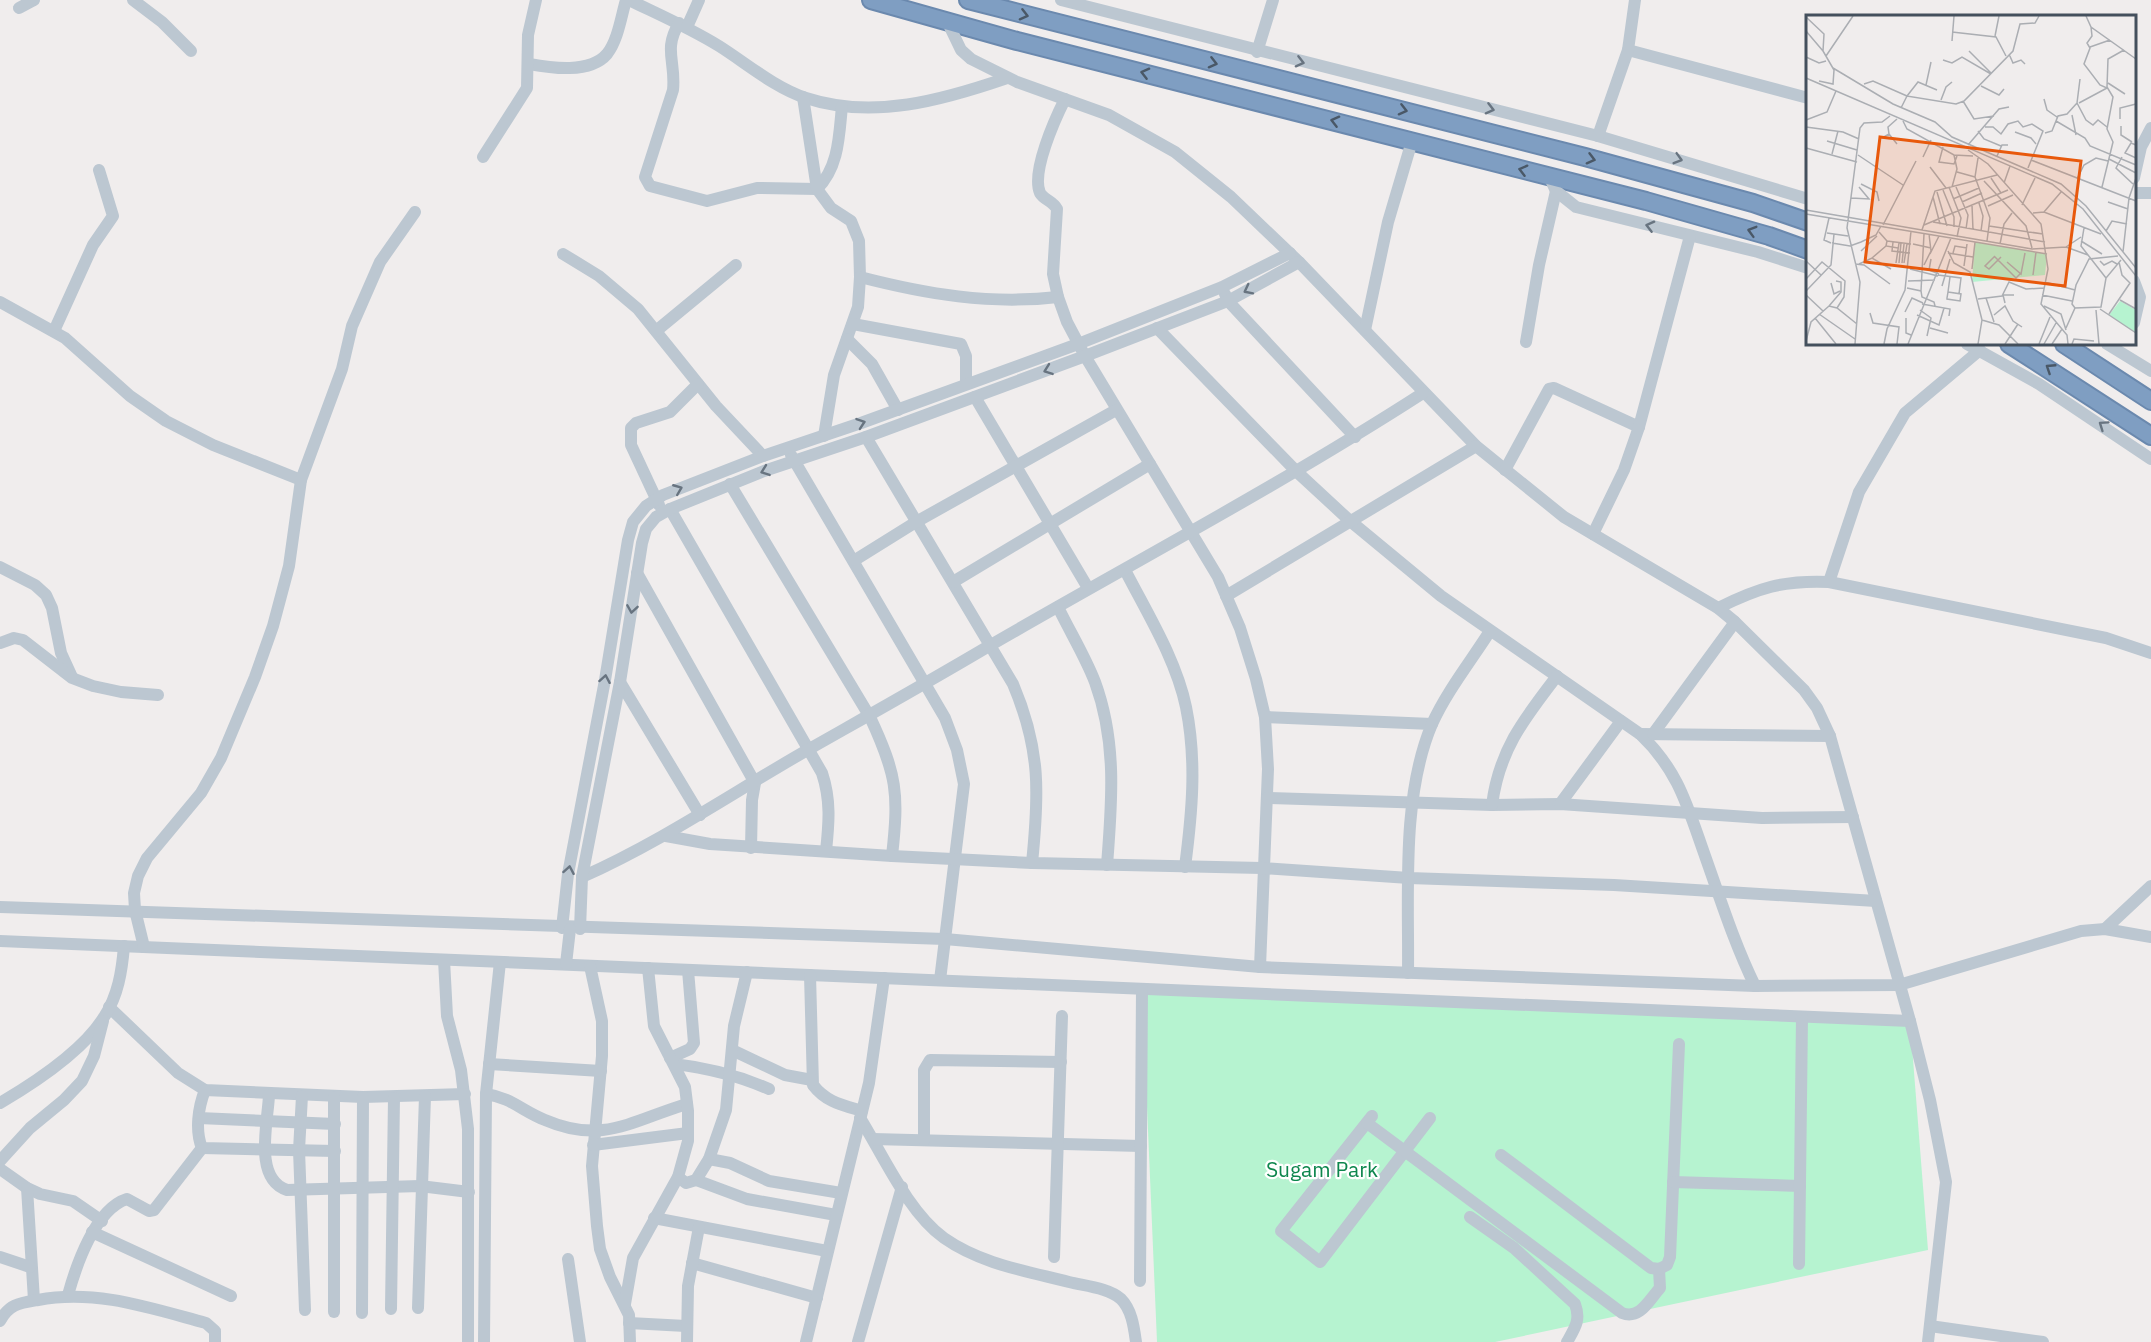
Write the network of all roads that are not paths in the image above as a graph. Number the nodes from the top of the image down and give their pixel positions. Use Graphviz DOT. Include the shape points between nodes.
graph roads {
  1 [pos="34,0"];
  2 [pos="133,0"];
  3 [pos="536,0"];
  4 [pos="628,0"];
  5 [pos="699,0"];
  6 [pos="871,0"];
  7 [pos="968,0"];
  8 [pos="1061,0"];
  9 [pos="1273,0"];
  10 [pos="1635,0"];
  11 [pos="20,8"];
  12 [pos="948,23"];
  13 [pos="683,25"];
  14 [pos="1628,50"];
  15 [pos="191,51"];
  16 [pos="1257,52"];
  17 [pos="529,64"];
  18 [pos="1007,78"];
  19 [pos="804,97"];
  20 [pos="1806,97"];
  21 [pos="1065,99"];
  22 [pos="842,106"];
  23 [pos="2151,128"];
  24 [pos="1598,136"];
  25 [pos="1412,141"];
  26 [pos="483,157"];
  27 [pos="2136,169"];
  28 [pos="99,170"];
  29 [pos="1552,184"];
  30 [pos="818,189"];
  31 [pos="2151,193"];
  32 [pos="2136,194"];
  33 [pos="1806,198"];
  34 [pos="414,212"];
  35 [pos="1806,221"];
  36 [pos="1690,236"];
  37 [pos="1806,249"];
  38 [pos="1290,253"];
  39 [pos="562,254"];
  40 [pos="1299,262"];
  41 [pos="736,265"];
  42 [pos="1806,267"];
  43 [pos="860,277"];
  44 [pos="2136,286"];
  45 [pos="1222,287"];
  46 [pos="1058,297"];
  47 [pos="1228,301"];
  48 [pos="0,302"];
  49 [pos="2136,314"];
  50 [pos="853,324"];
  51 [pos="1156,328"];
  52 [pos="1365,330"];
  53 [pos="54,331"];
  54 [pos="656,331"];
  55 [pos="847,339"];
  56 [pos="1526,342"];
  57 [pos="1078,344"];
  58 [pos="1969,345"];
  59 [pos="2011,345"];
  60 [pos="2066,345"];
  61 [pos="2112,345"];
  62 [pos="2127,349"];
  63 [pos="1980,350"];
  64 [pos="1085,356"];
  65 [pos="2151,371"];
  66 [pos="698,384"];
  67 [pos="966,384"];
  68 [pos="1423,393"];
  69 [pos="975,397"];
  70 [pos="2151,401"];
  71 [pos="898,410"];
  72 [pos="1116,410"];
  73 [pos="1639,427"];
  74 [pos="824,436"];
  75 [pos="1355,436"];
  76 [pos="2151,436"];
  77 [pos="866,437"];
  78 [pos="1476,446"];
  79 [pos="789,447"];
  80 [pos="763,456"];
  81 [pos="2151,459"];
  82 [pos="794,461"];
  83 [pos="1150,464"];
  84 [pos="1015,465"];
  85 [pos="1505,470"];
  86 [pos="1296,471"];
  87 [pos="301,480"];
  88 [pos="730,484"];
  89 [pos="657,499"];
  90 [pos="666,511"];
  91 [pos="1349,520"];
  92 [pos="916,522"];
  93 [pos="1050,523"];
  94 [pos="1190,533"];
  95 [pos="1593,534"];
  96 [pos="855,560"];
  97 [pos="0,567"];
  98 [pos="1125,570"];
  99 [pos="638,573"];
  100 [pos="953,582"];
  101 [pos="1829,582"];
  102 [pos="1088,588"];
  103 [pos="1226,596"];
  104 [pos="1058,607"];
  105 [pos="1718,608"];
  106 [pos="1735,622"];
  107 [pos="1490,631"];
  108 [pos="0,643"];
  109 [pos="991,645"];
  110 [pos="2151,653"];
  111 [pos="1557,676"];
  112 [pos="72,678"];
  113 [pos="620,682"];
  114 [pos="925,684"];
  115 [pos="158,695"];
  116 [pos="870,717"];
  117 [pos="1265,717"];
  118 [pos="1621,721"];
  119 [pos="1432,724"];
  120 [pos="1646,734"];
  121 [pos="1830,736"];
  122 [pos="810,748"];
  123 [pos="755,783"];
  124 [pos="1267,798"];
  125 [pos="1413,802"];
  126 [pos="1560,804"];
  127 [pos="1492,805"];
  128 [pos="1691,812"];
  129 [pos="700,815"];
  130 [pos="1853,817"];
  131 [pos="666,836"];
  132 [pos="751,848"];
  133 [pos="826,851"];
  134 [pos="892,856"];
  135 [pos="953,858"];
  136 [pos="1032,863"];
  137 [pos="1107,865"];
  138 [pos="1185,867"];
  139 [pos="1262,868"];
  140 [pos="582,877"];
  141 [pos="1409,878"];
  142 [pos="2151,886"];
  143 [pos="1718,893"];
  144 [pos="1876,901"];
  145 [pos="0,907"];
  146 [pos="135,910"];
  147 [pos="570,928"];
  148 [pos="2105,929"];
  149 [pos="2151,938"];
  150 [pos="945,939"];
  151 [pos="0,941"];
  152 [pos="124,946"];
  153 [pos="144,947"];
  154 [pos="444,960"];
  155 [pos="500,962"];
  156 [pos="566,964"];
  157 [pos="590,966"];
  158 [pos="1260,967"];
  159 [pos="648,968"];
  160 [pos="688,970"];
  161 [pos="747,972"];
  162 [pos="1408,973"];
  163 [pos="810,975"];
  164 [pos="884,978"];
  165 [pos="940,980"];
  166 [pos="1899,985"];
  167 [pos="1755,986"];
  168 [pos="1142,989"];
  169 [pos="107,1012"];
  170 [pos="1062,1016"];
  171 [pos="1802,1017"];
  172 [pos="1910,1021"];
  173 [pos="1679,1044"];
  174 [pos="732,1050"];
  175 [pos="672,1061"];
  176 [pos="1061,1062"];
  177 [pos="489,1064"];
  178 [pos="601,1071"];
  179 [pos="731,1074"];
  180 [pos="812,1080"];
  181 [pos="769,1089"];
  182 [pos="205,1090"];
  183 [pos="465,1094"];
  184 [pos="486,1094"];
  185 [pos="269,1095"];
  186 [pos="302,1096"];
  187 [pos="425,1096"];
  188 [pos="334,1097"];
  189 [pos="363,1097"];
  190 [pos="394,1098"];
  191 [pos="0,1103"];
  192 [pos="687,1104"];
  193 [pos="861,1114"];
  194 [pos="199,1118"];
  195 [pos="1430,1119"];
  196 [pos="268,1122"];
  197 [pos="300,1123"];
  198 [pos="335,1124"];
  199 [pos="688,1133"];
  200 [pos="593,1139"];
  201 [pos="873,1139"];
  202 [pos="924,1140"];
  203 [pos="1059,1143"];
  204 [pos="1141,1146"];
  205 [pos="202,1148"];
  206 [pos="266,1149"];
  207 [pos="299,1150"];
  208 [pos="335,1151"];
  209 [pos="1405,1152"];
  210 [pos="1500,1155"];
  211 [pos="709,1159"];
  212 [pos="0,1161"];
  213 [pos="0,1169"];
  214 [pos="678,1177"];
  215 [pos="696,1180"];
  216 [pos="1673,1182"];
  217 [pos="392,1186"];
  218 [pos="420,1186"];
  219 [pos="1800,1186"];
  220 [pos="902,1187"];
  221 [pos="27,1188"];
  222 [pos="362,1188"];
  223 [pos="301,1189"];
  224 [pos="334,1189"];
  225 [pos="469,1192"];
  226 [pos="842,1193"];
  227 [pos="836,1215"];
  228 [pos="1470,1217"];
  229 [pos="654,1218"];
  230 [pos="102,1221"];
  231 [pos="699,1227"];
  232 [pos="92,1232"];
  233 [pos="827,1251"];
  234 [pos="0,1257"];
  235 [pos="1054,1257"];
  236 [pos="568,1259"];
  237 [pos="692,1263"];
  238 [pos="1799,1264"];
  239 [pos="30,1267"];
  240 [pos="1659,1269"];
  241 [pos="1140,1281"];
  242 [pos="68,1295"];
  243 [pos="231,1296"];
  244 [pos="818,1298"];
  245 [pos="34,1300"];
  246 [pos="625,1304"];
  247 [pos="418,1308"];
  248 [pos="391,1309"];
  249 [pos="305,1310"];
  250 [pos="334,1312"];
  251 [pos="362,1313"];
  252 [pos="0,1322"];
  253 [pos="630,1323"];
  254 [pos="686,1326"];
  255 [pos="1930,1326"];
  256 [pos="215,1342"];
  257 [pos="468,1342"];
  258 [pos="484,1342"];
  259 [pos="580,1342"];
  260 [pos="630,1342"];
  261 [pos="687,1342"];
  262 [pos="806,1342"];
  263 [pos="858,1342"];
  264 [pos="1136,1342"];
  265 [pos="1567,1342"];
  266 [pos="1928,1342"];
  267 [pos="2043,1342"];
  1 -- 11 [label="street"];
  2 -- 15 [label="street"];
  3 -- 17 [label="street" via="528,35"];
  4 -- 13 [label="street"];
  4 -- 17 [label="street" via="606,56 573,67"];
  5 -- 13 [label="street"];
  6 -- 12 [label="highway"];
  7 -- 35 [label="highway, one-way" via="1596,160"];
  8 -- 16 [label="street"];
  9 -- 16 [label="street"];
  10 -- 14 [label="street"];
  12 -- 18 [label="street" via="961,50"];
  25 -- 12 [label="highway, one-way"];
  13 -- 19 [label="street"];
  13 -- 30 [label="street" via="669,45 675,75 673,90 646,171 646,183 707,201 757,188"];
  14 -- 20 [label="street"];
  14 -- 24 [label="street"];
  16 -- 24 [label="street, one-way"];
  17 -- 26 [label="street" via="523,99"];
  18 -- 21 [label="street"];
  18 -- 22 [label="street" via="956,96 911,104 869,109"];
  19 -- 22 [label="street"];
  19 -- 30 [label="street"];
  21 -- 38 [label="street" via="1109,115 1175,152 1231,197"];
  21 -- 46 [label="street" via="1048,139 1039,181 1040,192 1057,209 1053,274"];
  22 -- 30 [label="street" via="837,154 828,179"];
  23 -- 27 [label="street"];
  24 -- 33 [label="street, one-way"];
  29 -- 25 [label="highway, one-way"];
  25 -- 52 [label="street" via="1388,222"];
  28 -- 53 [label="street" via="113,216 93,245"];
  36 -- 29 [label="street, one-way" via="1576,207"];
  37 -- 29 [label="highway, one-way" via="1716,220"];
  29 -- 56 [label="street"];
  30 -- 43 [label="street" via="831,208 851,221 856,230"];
  31 -- 32 [label="street"];
  34 -- 87 [label="street" via="380,262 362,301 342,369"];
  36 -- 42 [label="street"];
  36 -- 73 [label="street"];
  38 -- 40 [label="street"];
  38 -- 45 [label="street"];
  39 -- 54 [label="street" via="620,292"];
  40 -- 47 [label="street, one-way"];
  40 -- 52 [label="street"];
  41 -- 54 [label="street"];
  43 -- 46 [label="street" via="957,297 1024,301"];
  43 -- 50 [label="street"];
  44 -- 49 [label="street" via="2140,297"];
  45 -- 47 [label="street"];
  45 -- 57 [label="street"];
  46 -- 57 [label="street"];
  47 -- 51 [label="street"];
  47 -- 75 [label="street"];
  48 -- 53 [label="street"];
  50 -- 55 [label="street"];
  50 -- 67 [label="street" via="961,344 966,356"];
  51 -- 64 [label="street"];
  51 -- 86 [label="street"];
  52 -- 68 [label="street"];
  53 -- 87 [label="street" via="166,422"];
  54 -- 66 [label="street"];
  55 -- 71 [label="street" via="872,364"];
  55 -- 74 [label="street" via="834,375"];
  57 -- 64 [label="street"];
  57 -- 67 [label="street"];
  58 -- 63 [label="street"];
  76 -- 59 [label="highway, one-way"];
  60 -- 70 [label="highway"];
  61 -- 62 [label="street"];
  62 -- 65 [label="street"];
  81 -- 63 [label="street, one-way" via="2066,401"];
  63 -- 101 [label="street" via="1905,413 1858,492"];
  64 -- 69 [label="street, one-way"];
  64 -- 72 [label="street"];
  66 -- 80 [label="street"];
  66 -- 89 [label="street" via="670,412 631,428 631,445"];
  67 -- 71 [label="street"];
  68 -- 75 [label="street"];
  68 -- 78 [label="street"];
  69 -- 77 [label="street"];
  69 -- 84 [label="street"];
  74 -- 71 [label="street, one-way"];
  72 -- 83 [label="street"];
  72 -- 84 [label="street"];
  73 -- 85 [label="street" via="1549,389"];
  73 -- 95 [label="street" via="1624,470"];
  74 -- 79 [label="street"];
  75 -- 86 [label="street"];
  77 -- 82 [label="street"];
  77 -- 92 [label="street"];
  78 -- 85 [label="street"];
  78 -- 91 [label="street"];
  79 -- 80 [label="street"];
  79 -- 82 [label="street"];
  89 -- 80 [label="street, one-way"];
  82 -- 88 [label="street, one-way"];
  82 -- 96 [label="street"];
  83 -- 93 [label="street"];
  83 -- 94 [label="street"];
  84 -- 92 [label="street"];
  84 -- 93 [label="street"];
  85 -- 95 [label="street" via="1564,517"];
  86 -- 91 [label="street"];
  86 -- 94 [label="street"];
  87 -- 146 [label="street" via="289,566 255,677 201,793 147,858 134,893"];
  88 -- 90 [label="street"];
  88 -- 116 [label="street"];
  89 -- 90 [label="street"];
  147 -- 89 [label="street, one-way" via="568,874 628,540 633,522"];
  90 -- 99 [label="street" via="646,529"];
  90 -- 122 [label="street"];
  91 -- 103 [label="street"];
  91 -- 107 [label="street"];
  92 -- 96 [label="street"];
  92 -- 100 [label="street"];
  93 -- 100 [label="street"];
  93 -- 102 [label="street"];
  94 -- 98 [label="street"];
  94 -- 103 [label="street"];
  95 -- 105 [label="street"];
  96 -- 114 [label="street"];
  97 -- 112 [label="street" via="46,595 61,653"];
  98 -- 102 [label="street"];
  98 -- 138 [label="street" via="1167,652 1186,706 1194,761"];
  99 -- 113 [label="street, one-way"];
  99 -- 123 [label="street"];
  100 -- 109 [label="street"];
  101 -- 105 [label="street" via="1770,585"];
  101 -- 110 [label="street" via="2106,638"];
  102 -- 104 [label="street"];
  103 -- 117 [label="street" via="1243,638"];
  104 -- 109 [label="street"];
  104 -- 137 [label="street" via="1094,680 1107,722 1112,765"];
  105 -- 106 [label="street"];
  106 -- 120 [label="street"];
  106 -- 121 [label="street" via="1804,690"];
  107 -- 111 [label="street"];
  107 -- 119 [label="street"];
  108 -- 112 [label="street" via="14,638 23,640"];
  109 -- 114 [label="street"];
  109 -- 136 [label="street" via="1028,718 1038,801"];
  111 -- 118 [label="street"];
  111 -- 127 [label="street" via="1508,745 1499,766"];
  112 -- 115 [label="street" via="121,692"];
  113 -- 129 [label="street"];
  113 -- 140 [label="street"];
  114 -- 116 [label="street"];
  114 -- 135 [label="street" via="954,740 964,784"];
  116 -- 122 [label="street"];
  116 -- 134 [label="street" via="888,755 897,789"];
  117 -- 119 [label="street"];
  117 -- 124 [label="street"];
  118 -- 120 [label="street"];
  118 -- 126 [label="street"];
  119 -- 125 [label="street"];
  120 -- 121 [label="street"];
  120 -- 128 [label="street" via="1677,778"];
  121 -- 130 [label="street"];
  122 -- 123 [label="street"];
  122 -- 133 [label="street" via="829,795"];
  123 -- 129 [label="street"];
  123 -- 132 [label="street"];
  124 -- 125 [label="street"];
  124 -- 139 [label="street"];
  125 -- 127 [label="street"];
  125 -- 141 [label="street"];
  126 -- 127 [label="street"];
  126 -- 128 [label="street"];
  128 -- 130 [label="street" via="1762,818"];
  128 -- 143 [label="street"];
  129 -- 131 [label="street"];
  130 -- 144 [label="street"];
  131 -- 132 [label="street"];
  131 -- 140 [label="street"];
  132 -- 133 [label="street"];
  133 -- 134 [label="street"];
  134 -- 135 [label="street"];
  135 -- 136 [label="street"];
  135 -- 150 [label="street"];
  136 -- 137 [label="street"];
  137 -- 138 [label="street"];
  138 -- 139 [label="street"];
  139 -- 141 [label="street"];
  139 -- 158 [label="street"];
  140 -- 147 [label="street"];
  141 -- 143 [label="street" via="1558,882"];
  141 -- 162 [label="street"];
  142 -- 148 [label="street"];
  143 -- 144 [label="street"];
  143 -- 167 [label="street"];
  144 -- 166 [label="street"];
  145 -- 146 [label="street"];
  146 -- 147 [label="street"];
  146 -- 153 [label="street"];
  147 -- 150 [label="street"];
  147 -- 156 [label="street"];
  148 -- 149 [label="street"];
  148 -- 166 [label="street" via="2081,931"];
  150 -- 158 [label="street"];
  150 -- 165 [label="street"];
  151 -- 152 [label="street"];
  152 -- 153 [label="street"];
  152 -- 169 [label="street" via="122,971"];
  153 -- 154 [label="street"];
  154 -- 155 [label="street"];
  154 -- 183 [label="street" via="447,1016"];
  155 -- 156 [label="street"];
  155 -- 177 [label="street"];
  156 -- 157 [label="street"];
  157 -- 159 [label="street"];
  157 -- 178 [label="street" via="602,1021"];
  158 -- 162 [label="street"];
  159 -- 160 [label="street"];
  159 -- 175 [label="street" via="654,1026"];
  160 -- 161 [label="street"];
  160 -- 175 [label="street" via="694,1043"];
  161 -- 163 [label="street"];
  161 -- 174 [label="street" via="737,1004"];
  162 -- 167 [label="street"];
  163 -- 164 [label="street"];
  163 -- 180 [label="street"];
  164 -- 165 [label="street"];
  164 -- 193 [label="street"];
  165 -- 168 [label="street"];
  166 -- 167 [label="street"];
  166 -- 172 [label="street"];
  168 -- 171 [label="street"];
  168 -- 204 [label="street"];
  169 -- 182 [label="street" via="178,1073"];
  169 -- 191 [label="street" via="84,1041"];
  169 -- 212 [label="street" via="82,1081"];
  170 -- 176 [label="street"];
  171 -- 172 [label="street"];
  171 -- 219 [label="street"];
  172 -- 255 [label="street" via="1946,1182"];
  173 -- 216 [label="street"];
  174 -- 179 [label="street"];
  174 -- 180 [label="street" via="785,1075"];
  175 -- 179 [label="street"];
  175 -- 192 [label="street" via="685,1087"];
  176 -- 202 [label="street" via="930,1060 924,1070"];
  176 -- 203 [label="street"];
  177 -- 178 [label="street"];
  177 -- 184 [label="street"];
  178 -- 200 [label="street"];
  179 -- 181 [label="street"];
  179 -- 211 [label="street" via="726,1110"];
  180 -- 193 [label="street" via="820,1094 832,1103"];
  182 -- 185 [label="street"];
  182 -- 194 [label="street" via="199,1103"];
  183 -- 187 [label="street"];
  183 -- 225 [label="street"];
  184 -- 200 [label="street" via="513,1101 542,1119"];
  184 -- 258 [label="street"];
  185 -- 186 [label="street"];
  185 -- 196 [label="street"];
  186 -- 188 [label="street"];
  186 -- 197 [label="street"];
  187 -- 190 [label="street"];
  187 -- 218 [label="street"];
  188 -- 189 [label="street"];
  188 -- 198 [label="street"];
  189 -- 190 [label="street"];
  189 -- 222 [label="street"];
  190 -- 217 [label="street"];
  192 -- 199 [label="street"];
  192 -- 200 [label="street"];
  193 -- 201 [label="street"];
  193 -- 226 [label="street"];
  194 -- 196 [label="street"];
  194 -- 205 [label="street"];
  195 -- 209 [label="street"];
  196 -- 197 [label="street"];
  196 -- 206 [label="street"];
  197 -- 198 [label="street"];
  197 -- 207 [label="street"];
  198 -- 208 [label="street"];
  199 -- 200 [label="street"];
  199 -- 214 [label="street"];
  200 -- 246 [label="street" via="600,1249"];
  201 -- 202 [label="street"];
  201 -- 220 [label="street"];
  202 -- 203 [label="street"];
  203 -- 204 [label="street"];
  203 -- 235 [label="street"];
  204 -- 241 [label="street"];
  205 -- 206 [label="street"];
  205 -- 230 [label="street" via="154,1210 127,1199"];
  206 -- 207 [label="street"];
  206 -- 223 [label="street" via="266,1169 278,1187"];
  207 -- 208 [label="street"];
  207 -- 223 [label="street"];
  208 -- 224 [label="street"];
  209 -- 209 [label="street" via="1320,1262 1281,1231 1369,1120"];
  209 -- 240 [label="street" via="1622,1313 1638,1314 1660,1288"];
  210 -- 240 [label="street" via="1651,1268"];
  211 -- 215 [label="street"];
  211 -- 226 [label="street" via="730,1163 769,1181"];
  213 -- 221 [label="street"];
  214 -- 215 [label="street" via="686,1183"];
  214 -- 229 [label="street"];
  215 -- 227 [label="street" via="747,1199"];
  216 -- 219 [label="street"];
  216 -- 240 [label="street" via="1670,1257"];
  217 -- 218 [label="street"];
  217 -- 222 [label="street"];
  217 -- 248 [label="street"];
  218 -- 225 [label="street"];
  218 -- 247 [label="street"];
  219 -- 238 [label="street"];
  220 -- 263 [label="street"];
  220 -- 264 [label="street" via="942,1237 969,1254 1120,1298 1129,1309"];
  221 -- 230 [label="street" via="74,1201"];
  221 -- 239 [label="street"];
  222 -- 224 [label="street"];
  222 -- 251 [label="street"];
  223 -- 224 [label="street"];
  223 -- 249 [label="street"];
  224 -- 250 [label="street"];
  225 -- 257 [label="street"];
  226 -- 227 [label="street"];
  227 -- 233 [label="street"];
  228 -- 265 [label="street" via="1514,1248 1575,1304 1577,1326"];
  229 -- 231 [label="street"];
  229 -- 246 [label="street" via="633,1258"];
  230 -- 232 [label="street"];
  231 -- 233 [label="street"];
  231 -- 237 [label="street"];
  232 -- 242 [label="street"];
  232 -- 243 [label="street"];
  233 -- 244 [label="street"];
  234 -- 239 [label="street"];
  236 -- 259 [label="street"];
  237 -- 244 [label="street"];
  237 -- 254 [label="street"];
  239 -- 245 [label="street"];
  242 -- 245 [label="street"];
  242 -- 256 [label="street" via="119,1300 206,1323 215,1331"];
  244 -- 262 [label="street"];
  245 -- 252 [label="street" via="9,1308"];
  246 -- 253 [label="street"];
  253 -- 254 [label="street"];
  253 -- 260 [label="street"];
  254 -- 261 [label="street"];
  255 -- 266 [label="street"];
  255 -- 267 [label="street"];
}
